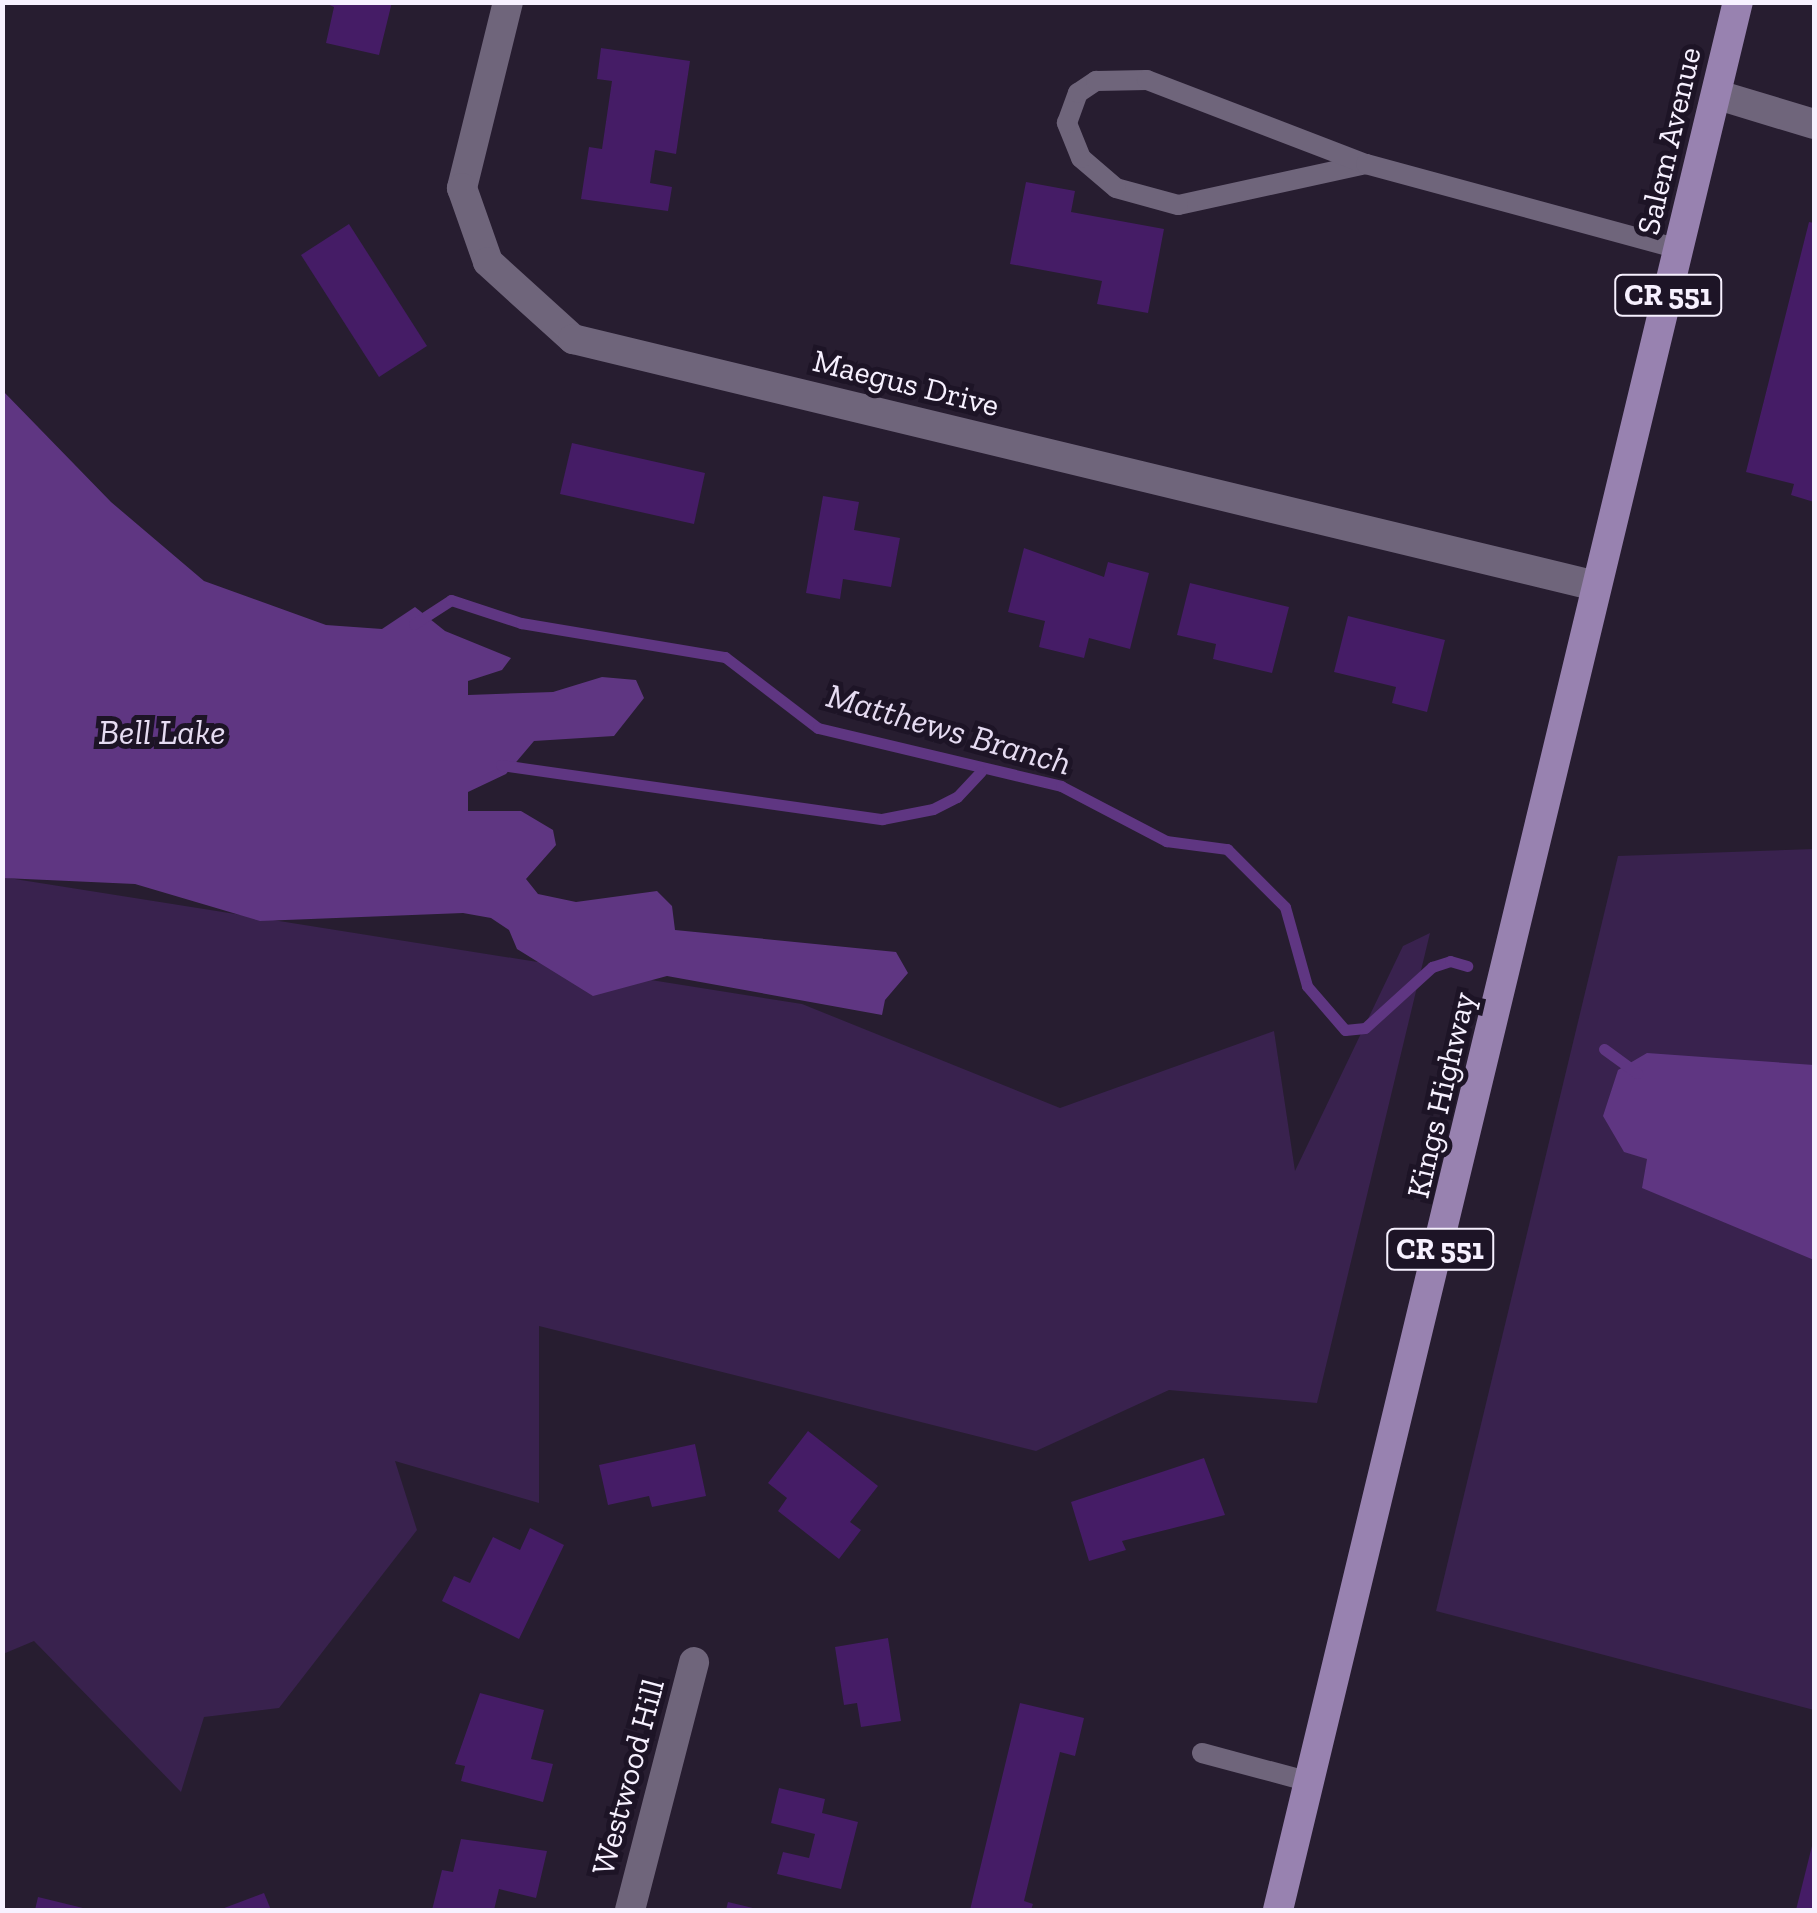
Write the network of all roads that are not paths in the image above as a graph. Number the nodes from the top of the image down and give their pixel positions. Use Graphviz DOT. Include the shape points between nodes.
graph roads {
  1 [pos="508,2"];
  2 [pos="1738,2"];
  3 [pos="1718,95"];
  4 [pos="1814,124"];
  5 [pos="1366,164"];
  6 [pos="1679,249"];
  7 [pos="1596,586"];
  8 [pos="694,1662"];
  9 [pos="1202,1753"];
  10 [pos="1310,1782"];
  11 [pos="630,1910"];
  12 [pos="1278,1910"];
  1 -- 7 [label="street, Maegus Drive" via="462,188 488,262 573,339"];
  2 -- 3 [label="main road, Salem Avenue / CR 551"];
  3 -- 4 [label="street"];
  3 -- 6 [label="main road, Salem Avenue / CR 551"];
  5 -- 5 [label="lane" via="1147,80 1096,81 1078,93 1067,122 1081,158 1116,188 1178,205"];
  5 -- 6 [label="lane"];
  6 -- 7 [label="main road, Salem Avenue / CR 551"];
  7 -- 10 [label="main road, Kings Highway / CR 551"];
  8 -- 11 [label="street, Westwood Hill"];
  9 -- 10 [label="lane"];
  10 -- 12 [label="main road, Kings Highway / CR 551"];
}
